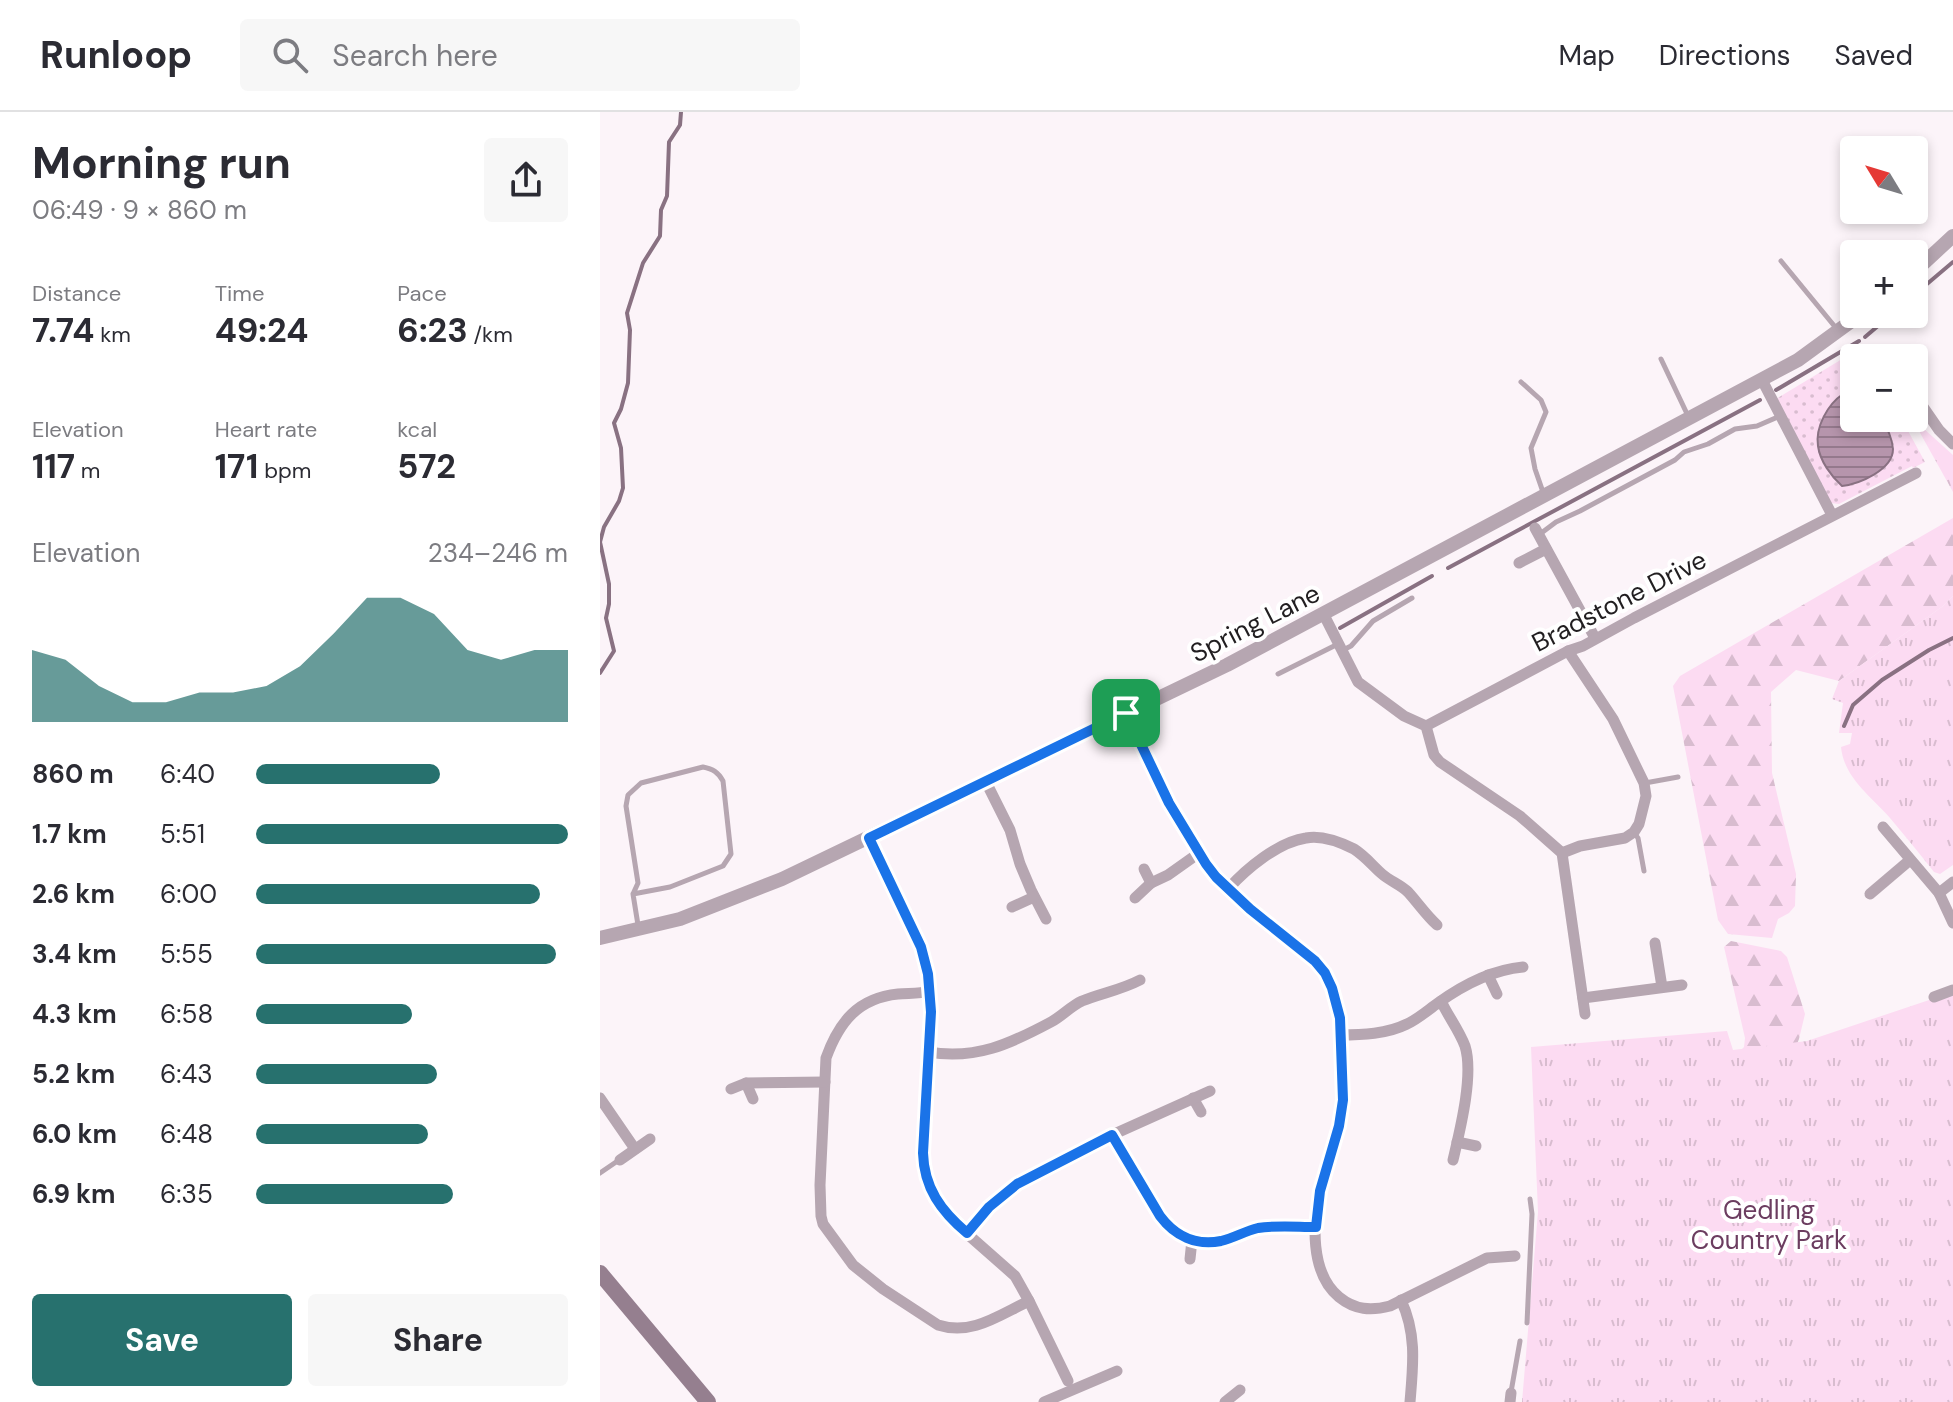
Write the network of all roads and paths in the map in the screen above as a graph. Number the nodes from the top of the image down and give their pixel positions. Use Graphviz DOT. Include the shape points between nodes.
graph roads {
  1 [pos="1953,236"];
  2 [pos="1928,259"];
  3 [pos="1781,261"];
  4 [pos="1842,328"];
  5 [pos="1838,331"];
  6 [pos="1661,359"];
  7 [pos="1762,380"];
  8 [pos="1521,382"];
  9 [pos="1928,414"];
  10 [pos="1781,416"];
  11 [pos="1689,419"];
  12 [pos="1953,444"];
  13 [pos="1916,473"];
  14 [pos="1545,496"];
  15 [pos="1832,515"];
  16 [pos="1537,532"];
  17 [pos="1546,549"];
  18 [pos="1519,563"];
  19 [pos="1412,598"];
  20 [pos="1324,615"];
  21 [pos="1595,638"];
  22 [pos="1341,647"];
  23 [pos="1568,651"];
  24 [pos="1278,674"];
  25 [pos="1126,713"];
  26 [pos="1426,726"];
  27 [pos="1678,777"];
  28 [pos="985,780"];
  29 [pos="1644,783"];
  30 [pos="1883,827"];
  31 [pos="1634,832"];
  32 [pos="869,838"];
  33 [pos="1199,853"];
  34 [pos="1562,853"];
  35 [pos="1910,860"];
  36 [pos="1144,869"];
  37 [pos="1644,871"];
  38 [pos="1953,882"];
  39 [pos="1151,883"];
  40 [pos="1228,889"];
  41 [pos="1939,893"];
  42 [pos="633,894"];
  43 [pos="1870,894"];
  44 [pos="1034,897"];
  45 [pos="1135,898"];
  46 [pos="1012,907"];
  47 [pos="1427,917"];
  48 [pos="1046,919"];
  49 [pos="1953,923"];
  50 [pos="1417,925"];
  51 [pos="1437,925"];
  52 [pos="639,930"];
  53 [pos="600,938"];
  54 [pos="1655,943"];
  55 [pos="1523,967"];
  56 [pos="1488,975"];
  57 [pos="1140,980"];
  58 [pos="1682,985"];
  59 [pos="1662,987"];
  60 [pos="1953,990"];
  61 [pos="930,991"];
  62 [pos="1497,994"];
  63 [pos="1934,997"];
  64 [pos="1583,998"];
  65 [pos="1441,1001"];
  66 [pos="1585,1014"];
  67 [pos="1340,1035"];
  68 [pos="928,1052"];
  69 [pos="825,1082"];
  70 [pos="746,1083"];
  71 [pos="731,1089"];
  72 [pos="1210,1091"];
  73 [pos="600,1098"];
  74 [pos="1193,1098"];
  75 [pos="753,1099"];
  76 [pos="1201,1112"];
  77 [pos="1112,1135"];
  78 [pos="650,1139"];
  79 [pos="1457,1142"];
  80 [pos="1476,1146"];
  81 [pos="635,1149"];
  82 [pos="620,1160"];
  83 [pos="1453,1160"];
  84 [pos="600,1173"];
  85 [pos="1530,1199"];
  86 [pos="1316,1227"];
  87 [pos="967,1233"];
  88 [pos="1192,1240"];
  89 [pos="1482,1244"];
  90 [pos="1515,1256"];
  91 [pos="1487,1258"];
  92 [pos="1190,1259"];
  93 [pos="600,1273"];
  94 [pos="1401,1300"];
  95 [pos="1029,1301"];
  96 [pos="1527,1323"];
  97 [pos="1520,1341"];
  98 [pos="1117,1371"];
  99 [pos="1068,1381"];
  100 [pos="1240,1390"];
  101 [pos="1511,1397"];
  102 [pos="708,1402"];
  103 [pos="1044,1402"];
  104 [pos="1225,1402"];
  105 [pos="1410,1402"];
  1 -- 2 [label="street"];
  3 -- 5 [label="lane"];
  4 -- 5 [label="street, Spring Lane"];
  5 -- 7 [label="street, Spring Lane"];
  6 -- 11 [label="lane"];
  7 -- 10 [label="street"];
  7 -- 11 [label="street, Spring Lane"];
  8 -- 14 [label="lane" via="1546,412 1531,448"];
  9 -- 12 [label="street"];
  10 -- 15 [label="street"];
  10 -- 16 [label="lane" via="1684,452"];
  11 -- 14 [label="street, Spring Lane"];
  13 -- 15 [label="street, Bradstone Drive"];
  14 -- 20 [label="street, Spring Lane"];
  15 -- 21 [label="street, Bradstone Drive"];
  16 -- 17 [label="street"];
  17 -- 18 [label="street"];
  17 -- 21 [label="street"];
  19 -- 22 [label="lane" via="1373,621 1351,646"];
  20 -- 22 [label="street"];
  20 -- 25 [label="street, Spring Lane"];
  21 -- 23 [label="street, Bradstone Drive"];
  22 -- 24 [label="lane"];
  22 -- 26 [label="street" via="1363,686"];
  23 -- 26 [label="street, Bradstone Drive"];
  23 -- 29 [label="street" via="1613,719"];
  25 -- 28 [label="street, Spring Lane"];
  25 -- 33 [label="street"];
  26 -- 34 [label="street" via="1440,762 1520,816"];
  27 -- 29 [label="lane"];
  28 -- 32 [label="street, Spring Lane"];
  28 -- 44 [label="street"];
  29 -- 31 [label="street" via="1646,796"];
  30 -- 35 [label="street"];
  31 -- 34 [label="street"];
  31 -- 37 [label="lane"];
  32 -- 52 [label="street, Spring Lane" via="722,904"];
  32 -- 61 [label="street" via="921,947"];
  33 -- 39 [label="street"];
  33 -- 40 [label="street"];
  34 -- 64 [label="street"];
  35 -- 41 [label="street"];
  35 -- 43 [label="street"];
  36 -- 39 [label="street"];
  38 -- 41 [label="street"];
  39 -- 45 [label="street"];
  40 -- 47 [label="street" via="1265,856 1317,837 1359,853 1409,893"];
  40 -- 67 [label="street" via="1325,973"];
  41 -- 49 [label="street"];
  42 -- 42 [label="lane" via="638,883 626,806 633,788 703,767 719,774 731,854 723,866 670,887"];
  42 -- 52 [label="lane"];
  44 -- 46 [label="street"];
  44 -- 48 [label="street"];
  47 -- 50 [label="street"];
  47 -- 51 [label="street"];
  52 -- 53 [label="street, Spring Lane"];
  54 -- 59 [label="street"];
  55 -- 56 [label="street"];
  56 -- 62 [label="street"];
  56 -- 65 [label="street"];
  57 -- 68 [label="street" via="1129,993 1078,1003 1054,1021 996,1048"];
  58 -- 59 [label="street"];
  59 -- 64 [label="street"];
  60 -- 63 [label="street"];
  61 -- 68 [label="street"];
  61 -- 69 [label="street" via="881,997 859,1007 830,1047"];
  64 -- 66 [label="street"];
  65 -- 67 [label="street" via="1398,1028"];
  65 -- 79 [label="street" via="1464,1043 1468,1065"];
  67 -- 86 [label="street" via="1342,1112 1320,1191"];
  68 -- 87 [label="street" via="923,1168 939,1206"];
  69 -- 70 [label="street"];
  69 -- 95 [label="street" via="821,1216 853,1265 947,1328 992,1321"];
  70 -- 71 [label="street"];
  70 -- 75 [label="street"];
  72 -- 74 [label="street"];
  73 -- 81 [label="street"];
  74 -- 76 [label="street"];
  74 -- 77 [label="street"];
  77 -- 87 [label="street" via="1017,1184"];
  77 -- 88 [label="street" via="1160,1216 1173,1231"];
  78 -- 81 [label="street"];
  79 -- 80 [label="street"];
  79 -- 83 [label="street"];
  81 -- 82 [label="street"];
  82 -- 84 [label="lane"];
  85 -- 96 [label="lane"];
  86 -- 88 [label="street" via="1257,1228 1222,1241"];
  86 -- 94 [label="street" via="1321,1272 1333,1292 1364,1309 1381,1309"];
  87 -- 95 [label="street" via="1009,1269"];
  88 -- 92 [label="street"];
  89 -- 91 [label="street"];
  90 -- 91 [label="street"];
  91 -- 94 [label="street"];
  93 -- 102 [label="main road"];
  94 -- 105 [label="street" via="1413,1341"];
  95 -- 99 [label="street"];
  97 -- 101 [label="lane"];
  98 -- 103 [label="street"];
  100 -- 104 [label="street"];
}
